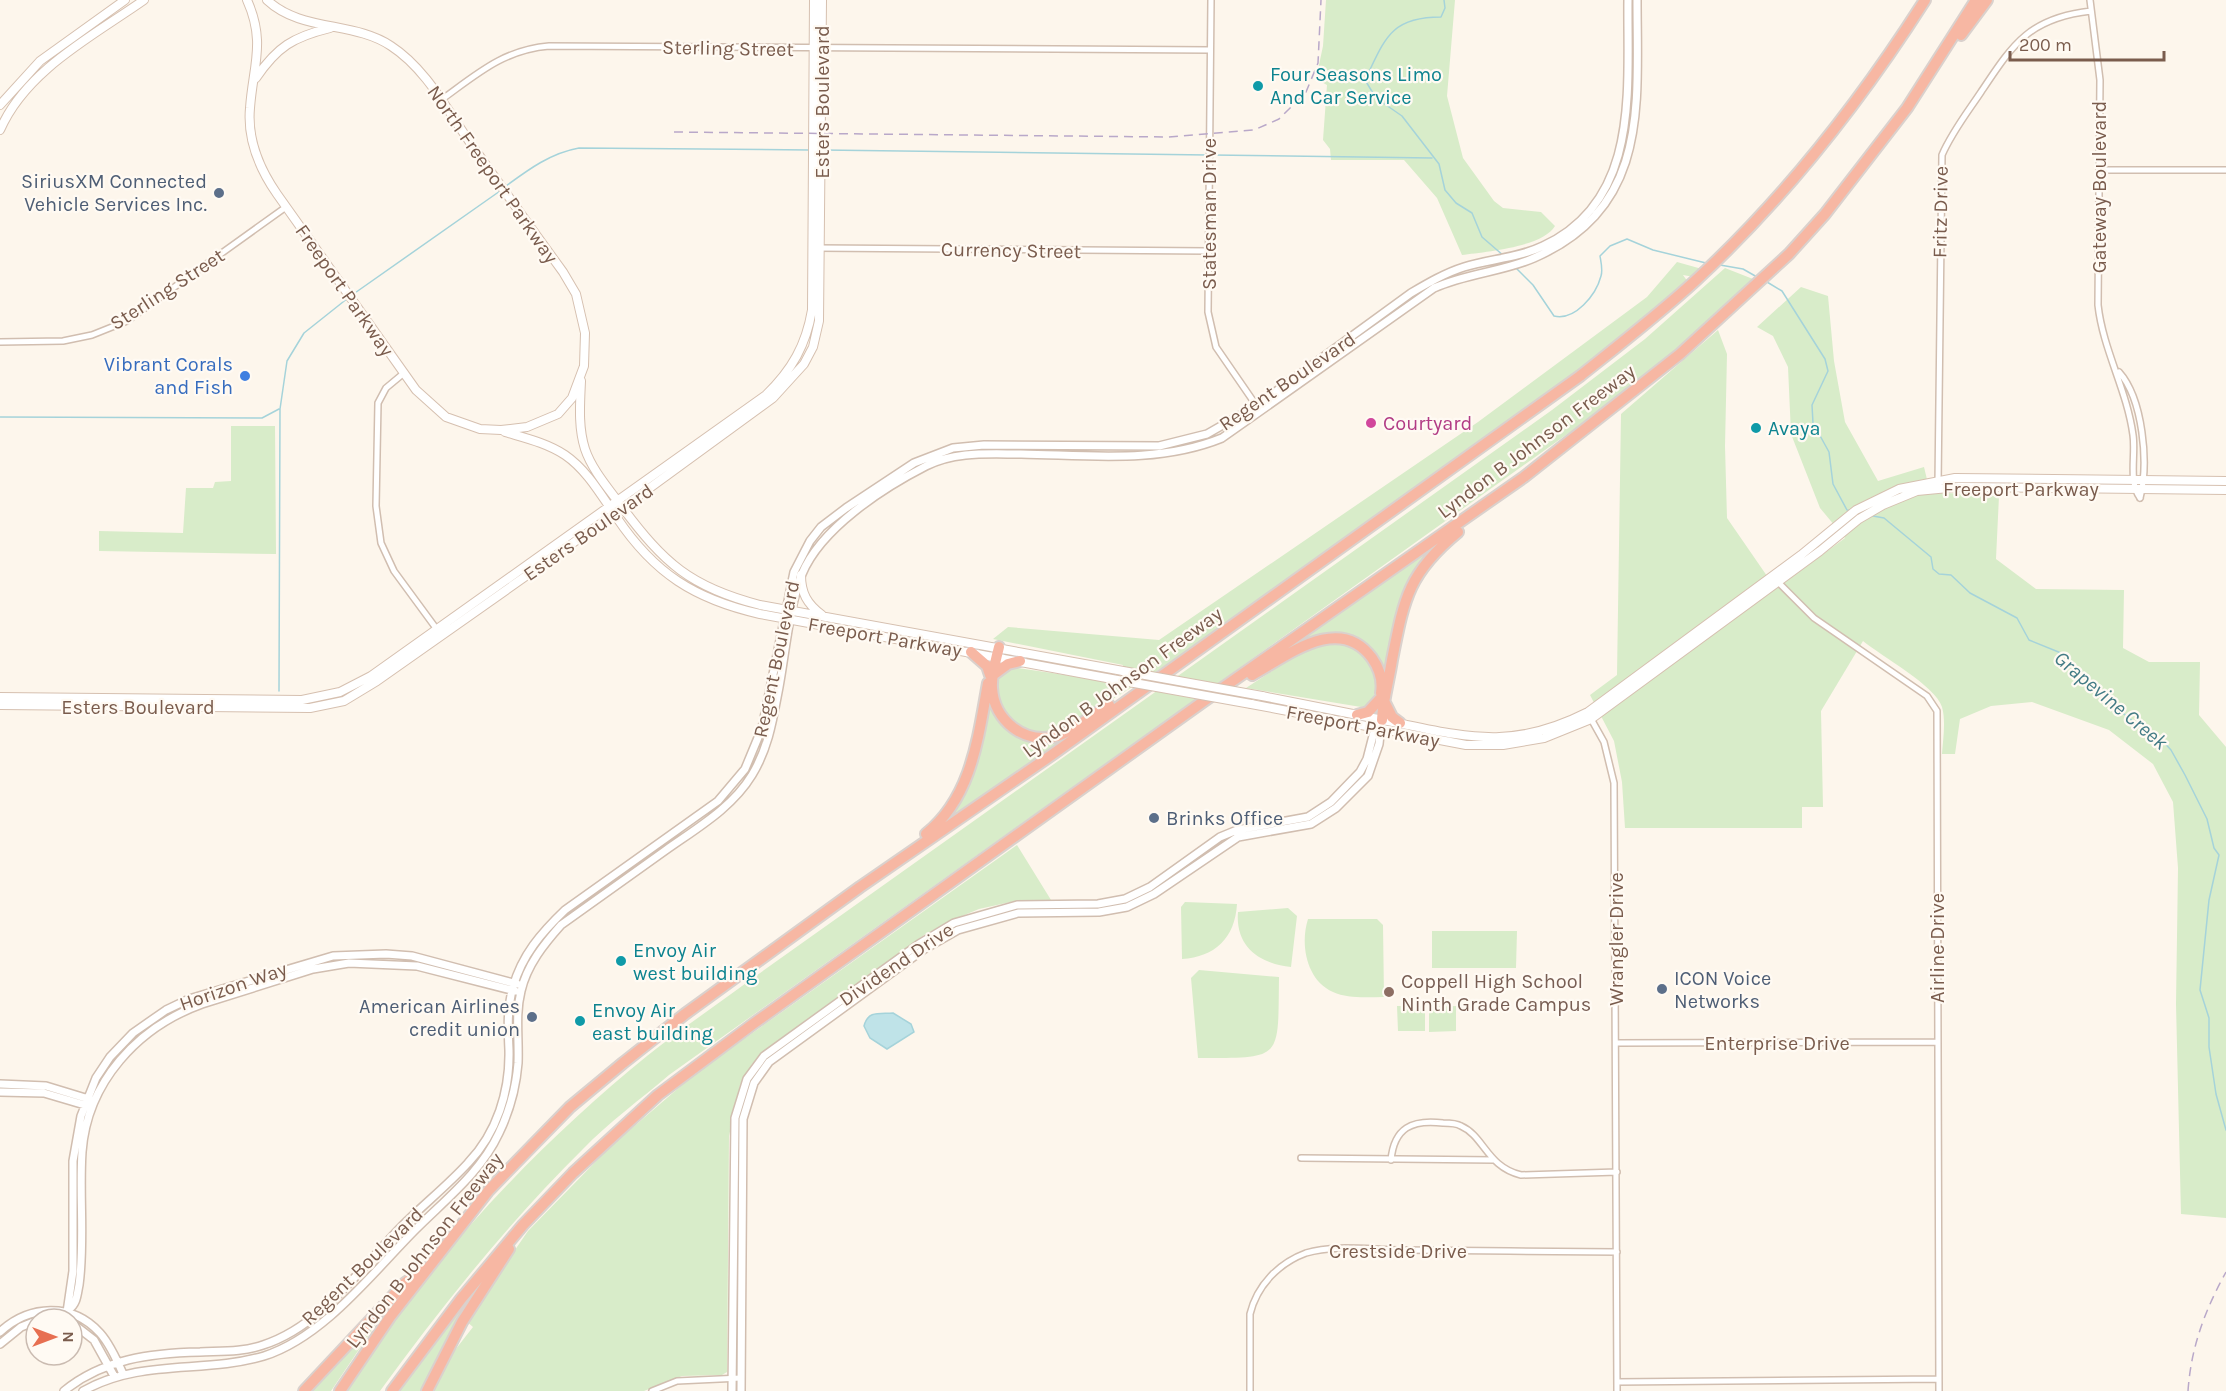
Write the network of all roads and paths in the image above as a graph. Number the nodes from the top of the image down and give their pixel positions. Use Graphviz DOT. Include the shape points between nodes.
graph roads {
  1 [pos="126,0"];
  2 [pos="144,0"];
  3 [pos="247,0"];
  4 [pos="267,0"];
  5 [pos="814,0"];
  6 [pos="822,0"];
  7 [pos="1211,0"];
  8 [pos="1628,0"];
  9 [pos="1637,0"];
  10 [pos="1918,0"];
  11 [pos="1925,0"];
  12 [pos="1976,0"];
  13 [pos="1987,0"];
  14 [pos="2090,0"];
  15 [pos="2091,11"];
  16 [pos="332,27"];
  17 [pos="81,31"];
  18 [pos="87,40"];
  19 [pos="818,49"];
  20 [pos="1210,50"];
  21 [pos="1877,72"];
  22 [pos="255,79"];
  23 [pos="441,100"];
  24 [pos="0,105"];
  25 [pos="1907,108"];
  26 [pos="1,124"];
  27 [pos="2099,170"];
  28 [pos="2226,170"];
  29 [pos="286,207"];
  30 [pos="1567,235"];
  31 [pos="817,248"];
  32 [pos="1545,249"];
  33 [pos="1208,252"];
  34 [pos="0,342"];
  35 [pos="1339,352"];
  36 [pos="404,373"];
  37 [pos="582,374"];
  38 [pos="1258,409"];
  39 [pos="501,430"];
  40 [pos="1524,477"];
  41 [pos="2138,480"];
  42 [pos="2226,481"];
  43 [pos="1938,484"];
  44 [pos="2138,489"];
  45 [pos="2226,490"];
  46 [pos="620,504"];
  47 [pos="609,506"];
  48 [pos="614,514"];
  49 [pos="1830,537"];
  50 [pos="664,573"];
  51 [pos="801,575"];
  52 [pos="1775,578"];
  53 [pos="701,584"];
  54 [pos="789,610"];
  55 [pos="826,617"];
  56 [pos="788,619"];
  57 [pos="438,632"];
  58 [pos="1210,640"];
  59 [pos="971,652"];
  60 [pos="996,652"];
  61 [pos="1020,662"];
  62 [pos="991,675"];
  63 [pos="365,684"];
  64 [pos="0,697"];
  65 [pos="1382,699"];
  66 [pos="1204,701"];
  67 [pos="0,705"];
  68 [pos="1357,715"];
  69 [pos="1590,716"];
  70 [pos="1400,723"];
  71 [pos="1379,724"];
  72 [pos="1494,742"];
  73 [pos="860,887"];
  74 [pos="386,954"];
  75 [pos="386,963"];
  76 [pos="523,985"];
  77 [pos="227,987"];
  78 [pos="513,987"];
  79 [pos="521,993"];
  80 [pos="230,995"];
  81 [pos="828,1015"];
  82 [pos="1937,1042"];
  83 [pos="1616,1043"];
  84 [pos="0,1084"];
  85 [pos="0,1092"];
  86 [pos="89,1103"];
  87 [pos="80,1139"];
  88 [pos="1301,1158"];
  89 [pos="1391,1160"];
  90 [pos="1494,1160"];
  91 [pos="1617,1172"];
  92 [pos="73,1196"];
  93 [pos="82,1197"];
  94 [pos="523,1225"];
  95 [pos="1617,1252"];
  96 [pos="435,1261"];
  97 [pos="66,1307"];
  98 [pos="72,1307"];
  99 [pos="24,1316"];
  100 [pos="84,1320"];
  101 [pos="24,1327"];
  102 [pos="3,1330"];
  103 [pos="84,1331"];
  104 [pos="9,1335"];
  105 [pos="0,1344"];
  106 [pos="118,1362"];
  107 [pos="109,1366"];
  108 [pos="123,1374"];
  109 [pos="114,1376"];
  110 [pos="741,1378"];
  111 [pos="732,1379"];
  112 [pos="1939,1379"];
  113 [pos="1617,1382"];
  114 [pos="64,1391"];
  115 [pos="82,1391"];
  116 [pos="304,1391"];
  117 [pos="340,1391"];
  118 [pos="392,1391"];
  119 [pos="427,1391"];
  120 [pos="652,1391"];
  121 [pos="732,1391"];
  122 [pos="741,1391"];
  123 [pos="1250,1391"];
  124 [pos="1617,1391"];
  125 [pos="1939,1391"];
  1 -- 17 [label="main road"];
  2 -- 18 [label="main road"];
  3 -- 22 [label="main road" via="258,36"];
  4 -- 16 [label="main road" via="289,14"];
  5 -- 19 [label="main road, Esters Boulevard"];
  6 -- 19 [label="main road, Esters Boulevard"];
  7 -- 20 [label="street, Statesman Drive"];
  8 -- 30 [label="street, Regent Boulevard" via="1624,138 1603,192"];
  9 -- 30 [label="street, Regent Boulevard" via="1635,130 1627,164 1594,216"];
  10 -- 21 [label="highway"];
  11 -- 21 [label="highway, Lyndon B Johnson Freeway"];
  12 -- 25 [label="highway, Lyndon B Johnson Freeway"];
  13 -- 25 [label="highway"];
  14 -- 15 [label="street, Gateway Boulevard"];
  15 -- 27 [label="street, Gateway Boulevard" via="2100,80"];
  15 -- 43 [label="street, Fritz Drive" via="2043,22 2017,41 1942,155"];
  16 -- 22 [label="main road" via="285,44"];
  16 -- 23 [label="main road, North Freeport Parkway" via="366,33 388,44 409,59"];
  17 -- 18 [label="main road"];
  17 -- 24 [label="main road" via="28,72"];
  18 -- 26 [label="main road" via="24,91"];
  19 -- 20 [label="street, Sterling Street"];
  19 -- 23 [label="street, Sterling Street" via="532,47 504,55"];
  19 -- 31 [label="main road, Esters Boulevard"];
  20 -- 33 [label="street, Statesman Drive"];
  21 -- 58 [label="highway, Lyndon B Johnson Freeway" via="1790,183 1696,280 1580,376"];
  22 -- 29 [label="main road, Freeport Parkway" via="250,108 252,144 265,176"];
  23 -- 37 [label="main road, North Freeport Parkway" via="576,294 585,333"];
  25 -- 40 [label="highway, Lyndon B Johnson Freeway" via="1789,254 1680,354"];
  27 -- 28 [label="street"];
  27 -- 41 [label="street, Gateway Boulevard" via="2098,305 2132,427"];
  29 -- 34 [label="street, Sterling Street" via="127,321 63,341"];
  29 -- 36 [label="main road, Freeport Parkway"];
  30 -- 32 [label="street, Regent Boulevard"];
  31 -- 33 [label="street, Currency Street"];
  31 -- 46 [label="main road, Esters Boulevard" via="809,326 791,368 766,395"];
  32 -- 35 [label="street, Regent Boulevard" via="1517,264 1457,278 1434,288"];
  32 -- 35 [label="street, Regent Boulevard" via="1466,266 1432,280"];
  33 -- 38 [label="street, Statesman Drive" via="1212,335 1227,365"];
  35 -- 38 [label="street, Regent Boulevard"];
  36 -- 39 [label="main road, Freeport Parkway" via="426,401 447,417 480,429"];
  36 -- 57 [label="street" via="386,388 378,404 378,524 387,559"];
  37 -- 39 [label="main road" via="572,398 558,414 527,427"];
  37 -- 46 [label="main road, Freeport Parkway" via="583,441 588,458"];
  38 -- 51 [label="street, Regent Boulevard" via="1221,438 1168,454 978,454 943,459 910,475 844,520"];
  38 -- 54 [label="street, Regent Boulevard" via="1207,434 1159,446 984,445 957,447 928,456 821,527 798,562"];
  39 -- 47 [label="main road, Freeport Parkway" via="566,455 587,475"];
  40 -- 65 [label="highway" via="1439,547 1414,578 1401,613"];
  40 -- 66 [label="highway, Lyndon B Johnson Freeway"];
  41 -- 42 [label="main road, Freeport Parkway"];
  41 -- 43 [label="main road, Freeport Parkway"];
  41 -- 44 [label="street, Gateway Boulevard"];
  43 -- 44 [label="main road, Freeport Parkway"];
  43 -- 49 [label="main road, Freeport Parkway" via="1896,500"];
  43 -- 49 [label="main road, Freeport Parkway" via="1888,494 1856,510"];
  44 -- 45 [label="main road, Freeport Parkway"];
  46 -- 47 [label="main road, Esters Boulevard"];
  46 -- 48 [label="main road, Esters Boulevard"];
  46 -- 53 [label="main road, Freeport Parkway" via="653,548"];
  47 -- 48 [label="main road, Freeport Parkway"];
  47 -- 57 [label="main road, Esters Boulevard"];
  48 -- 50 [label="main road, Freeport Parkway" via="635,545"];
  48 -- 57 [label="main road, Esters Boulevard"];
  49 -- 52 [label="main road, Freeport Parkway"];
  50 -- 53 [label="main road" via="672,572"];
  50 -- 56 [label="main road, Freeport Parkway" via="723,605"];
  51 -- 54 [label="street, Regent Boulevard"];
  51 -- 55 [label="main road" via="807,600"];
  52 -- 69 [label="main road, Freeport Parkway"];
  52 -- 82 [label="street, Airline Drive" via="1814,618 1936,706"];
  53 -- 54 [label="main road, Freeport Parkway" via="740,600"];
  54 -- 55 [label="main road, Freeport Parkway"];
  54 -- 56 [label="street, Regent Boulevard"];
  55 -- 60 [label="main road, Freeport Parkway"];
  56 -- 59 [label="main road, Freeport Parkway"];
  56 -- 76 [label="street, Regent Boulevard" via="770,732 751,777 719,812 561,926 539,952"];
  56 -- 78 [label="street, Regent Boulevard" via="760,738 734,784 712,806 565,910 533,944"];
  57 -- 63 [label="main road, Esters Boulevard"];
  58 -- 62 [label="highway" via="1072,728 1045,738 1027,736 1005,721 994,700"];
  58 -- 73 [label="highway, Lyndon B Johnson Freeway"];
  59 -- 60 [label="main road, Freeport Parkway"];
  59 -- 62 [label="highway"];
  60 -- 61 [label="main road, Freeport Parkway"];
  60 -- 62 [label="highway"];
  60 -- 68 [label="main road, Freeport Parkway, bridge" via="1123,671"];
  61 -- 62 [label="highway" via="1008,664"];
  61 -- 71 [label="main road, Freeport Parkway, bridge"];
  62 -- 73 [label="highway" via="969,772 953,806 934,828"];
  63 -- 64 [label="main road, Esters Boulevard" via="302,700"];
  63 -- 67 [label="main road, Esters Boulevard" via="344,701 310,708"];
  65 -- 66 [label="highway" via="1381,678 1369,655 1348,640 1330,638 1305,645"];
  65 -- 68 [label="highway" via="1368,712"];
  65 -- 70 [label="highway" via="1387,711"];
  65 -- 71 [label="highway"];
  66 -- 94 [label="highway, Lyndon B Johnson Freeway" via="690,1070 629,1120"];
  68 -- 71 [label="main road, Freeport Parkway"];
  69 -- 72 [label="main road, Freeport Parkway" via="1533,741"];
  69 -- 83 [label="street, Wrangler Drive" via="1604,742 1614,783"];
  70 -- 71 [label="main road, Freeport Parkway"];
  70 -- 72 [label="main road, Freeport Parkway"];
  71 -- 72 [label="main road, Freeport Parkway" via="1448,742"];
  71 -- 81 [label="street, Dividend Drive" via="1360,772 1331,802 1297,821 1220,837 1182,869 1113,903 1017,905 954,923 936,932"];
  73 -- 96 [label="highway, Lyndon B Johnson Freeway" via="685,1014 570,1107 489,1190"];
  74 -- 75 [label="street"];
  74 -- 77 [label="street, Horizon Way" via="320,958"];
  74 -- 78 [label="street, Horizon Way" via="427,960"];
  75 -- 78 [label="street, Horizon Way"];
  75 -- 80 [label="street, Horizon Way" via="333,965"];
  76 -- 78 [label="street, Horizon Way"];
  76 -- 79 [label="street, Regent Boulevard"];
  77 -- 80 [label="street"];
  77 -- 86 [label="street, Horizon Way" via="176,1005 133,1033 110,1058"];
  78 -- 79 [label="street, Horizon Way"];
  78 -- 106 [label="street, Regent Boulevard" via="508,1012 506,1088 484,1143 311,1320 275,1341 247,1349 161,1354"];
  79 -- 108 [label="street, Regent Boulevard" via="514,1093 491,1149 472,1174 325,1320 296,1342 264,1356"];
  80 -- 86 [label="street, Horizon Way" via="183,1011 148,1031 118,1062"];
  81 -- 110 [label="street, Dividend Drive" via="770,1062 754,1083 746,1107 742,1131"];
  81 -- 111 [label="street, Dividend Drive" via="764,1056 747,1079 738,1105 734,1131"];
  82 -- 83 [label="street, Enterprise Drive"];
  82 -- 112 [label="street, Airline Drive"];
  83 -- 91 [label="street, Wrangler Drive"];
  84 -- 86 [label="street" via="45,1086"];
  85 -- 86 [label="street" via="44,1093"];
  86 -- 87 [label="street, Horizon Way"];
  87 -- 92 [label="street, Horizon Way"];
  87 -- 93 [label="street, Horizon Way"];
  88 -- 89 [label="street"];
  89 -- 90 [label="street"];
  89 -- 90 [label="street" via="1393,1144 1406,1128 1437,1122 1460,1125"];
  90 -- 91 [label="street" via="1506,1172 1521,1175"];
  91 -- 95 [label="street, Wrangler Drive"];
  92 -- 93 [label="street"];
  92 -- 97 [label="street, Horizon Way" via="73,1271"];
  93 -- 98 [label="street, Horizon Way" via="81,1274"];
  94 -- 118 [label="highway, Lyndon B Johnson Freeway"];
  94 -- 119 [label="highway" via="462,1322"];
  95 -- 113 [label="street, Wrangler Drive"];
  95 -- 123 [label="street, Crestside Drive" via="1309,1252 1281,1267 1253,1303"];
  96 -- 116 [label="highway" via="405,1283"];
  96 -- 117 [label="highway, Lyndon B Johnson Freeway" via="390,1317"];
  99 -- 102 [label="street"];
  100 -- 106 [label="street" via="99,1331"];
  101 -- 104 [label="street"];
  102 -- 104 [label="street"];
  103 -- 107 [label="street" via="92,1337"];
  104 -- 105 [label="street"];
  106 -- 107 [label="street, Regent Boulevard"];
  106 -- 108 [label="street"];
  107 -- 109 [label="street"];
  107 -- 114 [label="street, Regent Boulevard"];
  108 -- 109 [label="street, Regent Boulevard"];
  109 -- 115 [label="street, Regent Boulevard"];
  110 -- 111 [label="street"];
  110 -- 122 [label="street, Dividend Drive"];
  111 -- 120 [label="street" via="677,1381"];
  111 -- 121 [label="street, Dividend Drive"];
  112 -- 113 [label="street"];
  112 -- 125 [label="street, Airline Drive"];
  113 -- 124 [label="street, Wrangler Drive"];
}
